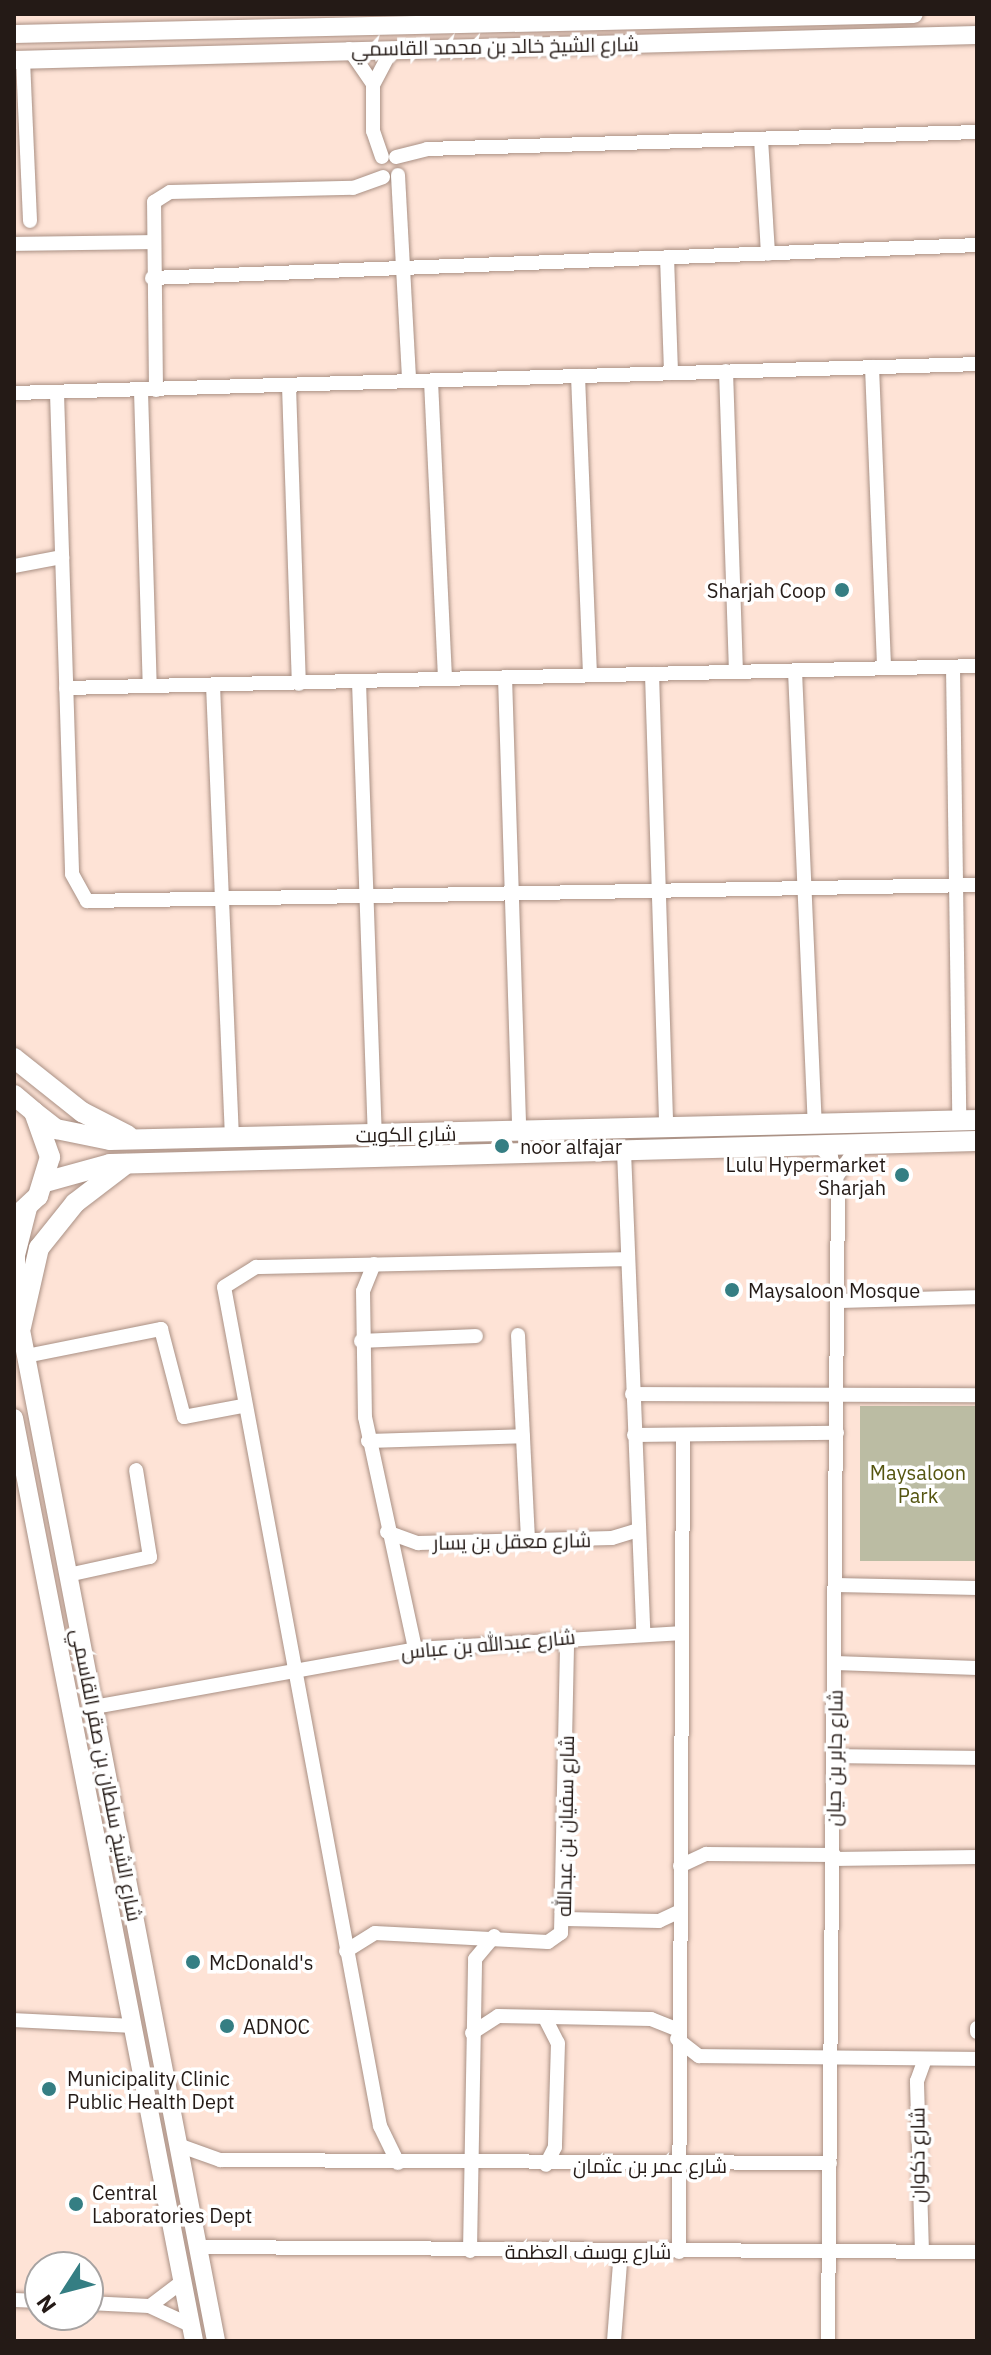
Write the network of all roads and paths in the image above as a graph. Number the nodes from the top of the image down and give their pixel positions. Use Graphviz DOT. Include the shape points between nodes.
graph roads {
  1 [pos="914,14"];
  2 [pos="734,15"];
  3 [pos="688,16"];
  4 [pos="648,17"];
  5 [pos="599,18"];
  6 [pos="248,26"];
  7 [pos="14,34"];
  8 [pos="977,35"];
  9 [pos="349,49"];
  10 [pos="392,49"];
  11 [pos="204,54"];
  12 [pos="19,60"];
  13 [pos="373,85"];
  14 [pos="977,132"];
  15 [pos="761,139"];
  16 [pos="389,157"];
  17 [pos="390,176"];
  18 [pos="30,221"];
  19 [pos="151,242"];
  20 [pos="14,244"];
  21 [pos="977,245"];
  22 [pos="768,254"];
  23 [pos="667,257"];
  24 [pos="404,266"];
  25 [pos="152,278"];
  26 [pos="977,364"];
  27 [pos="872,367"];
  28 [pos="726,371"];
  29 [pos="671,373"];
  30 [pos="578,376"];
  31 [pos="409,381"];
  32 [pos="431,381"];
  33 [pos="289,386"];
  34 [pos="149,390"];
  35 [pos="14,393"];
  36 [pos="57,393"];
  37 [pos="62,557"];
  38 [pos="14,566"];
  39 [pos="977,666"];
  40 [pos="953,667"];
  41 [pos="884,668"];
  42 [pos="795,671"];
  43 [pos="736,672"];
  44 [pos="652,674"];
  45 [pos="590,675"];
  46 [pos="505,677"];
  47 [pos="445,679"];
  48 [pos="359,682"];
  49 [pos="299,684"];
  50 [pos="213,685"];
  51 [pos="150,686"];
  52 [pos="66,688"];
  53 [pos="977,885"];
  54 [pos="955,886"];
  55 [pos="806,890"];
  56 [pos="659,892"];
  57 [pos="513,895"];
  58 [pos="367,897"];
  59 [pos="222,900"];
  60 [pos="14,1058"];
  61 [pos="14,1095"];
  62 [pos="34,1112"];
  63 [pos="968,1120"];
  64 [pos="748,1125"];
  65 [pos="666,1126"];
  66 [pos="519,1132"];
  67 [pos="815,1134"];
  68 [pos="375,1135"];
  69 [pos="232,1137"];
  70 [pos="138,1139"];
  71 [pos="977,1141"];
  72 [pos="860,1143"];
  73 [pos="701,1148"];
  74 [pos="624,1151"];
  75 [pos="126,1164"];
  76 [pos="837,1176"];
  77 [pos="45,1182"];
  78 [pos="21,1213"];
  79 [pos="627,1259"];
  80 [pos="374,1264"];
  81 [pos="977,1297"];
  82 [pos="838,1301"];
  83 [pos="21,1327"];
  84 [pos="518,1335"];
  85 [pos="476,1336"];
  86 [pos="361,1341"];
  87 [pos="26,1356"];
  88 [pos="632,1394"];
  89 [pos="837,1394"];
  90 [pos="977,1395"];
  91 [pos="243,1406"];
  92 [pos="14,1418"];
  93 [pos="837,1433"];
  94 [pos="634,1435"];
  95 [pos="683,1435"];
  96 [pos="523,1436"];
  97 [pos="368,1441"];
  98 [pos="136,1470"];
  99 [pos="638,1530"];
  100 [pos="387,1532"];
  101 [pos="528,1540"];
  102 [pos="68,1575"];
  103 [pos="836,1585"];
  104 [pos="977,1588"];
  105 [pos="643,1633"];
  106 [pos="681,1633"];
  107 [pos="567,1636"];
  108 [pos="57,1637"];
  109 [pos="415,1649"];
  110 [pos="835,1663"];
  111 [pos="295,1667"];
  112 [pos="977,1668"];
  113 [pos="89,1683"];
  114 [pos="94,1707"];
  115 [pos="834,1756"];
  116 [pos="977,1758"];
  117 [pos="833,1857"];
  118 [pos="977,1857"];
  119 [pos="680,1866"];
  120 [pos="680,1911"];
  121 [pos="565,1919"];
  122 [pos="494,1936"];
  123 [pos="346,1951"];
  124 [pos="545,2018"];
  125 [pos="14,2020"];
  126 [pos="132,2026"];
  127 [pos="472,2033"];
  128 [pos="676,2034"];
  129 [pos="831,2059"];
  130 [pos="925,2059"];
  131 [pos="977,2059"];
  132 [pos="178,2145"];
  133 [pos="398,2163"];
  134 [pos="471,2163"];
  135 [pos="830,2163"];
  136 [pos="546,2165"];
  137 [pos="678,2166"];
  138 [pos="198,2247"];
  139 [pos="470,2251"];
  140 [pos="621,2251"];
  141 [pos="679,2252"];
  142 [pos="829,2252"];
  143 [pos="922,2252"];
  144 [pos="977,2252"];
  145 [pos="182,2282"];
  146 [pos="104,2304"];
  147 [pos="149,2306"];
  148 [pos="192,2333"];
  149 [pos="216,2341"];
  150 [pos="614,2341"];
  151 [pos="828,2341"];
  1 -- 2 [label="main road, شارع الشيخ خالد بن محمد القاسمي"];
  2 -- 3 [label="main road, شارع الشيخ خالد بن محمد القاسمي"];
  3 -- 4 [label="main road, شارع الشيخ خالد بن محمد القاسمي"];
  4 -- 5 [label="main road, شارع الشيخ خالد بن محمد القاسمي"];
  5 -- 6 [label="main road, شارع الشيخ خالد بن محمد القاسمي"];
  6 -- 7 [label="main road, شارع الشيخ خالد بن محمد القاسمي"];
  6 -- 11 [label="main road" via="204,35"];
  8 -- 10 [label="main road, شارع الشيخ خالد بن محمد القاسمي"];
  9 -- 10 [label="main road, شارع الشيخ خالد بن محمد القاسمي"];
  9 -- 11 [label="main road, شارع الشيخ خالد بن محمد القاسمي"];
  9 -- 13 [label="street"];
  10 -- 13 [label="street"];
  11 -- 12 [label="main road, شارع الشيخ خالد بن محمد القاسمي"];
  12 -- 18 [label="street"];
  13 -- 16 [label="street" via="373,131"];
  14 -- 15 [label="street"];
  15 -- 16 [label="street" via="427,149"];
  15 -- 22 [label="street"];
  16 -- 17 [label="street"];
  16 -- 17 [label="street"];
  17 -- 19 [label="street" via="343,189 170,192 150,211"];
  17 -- 24 [label="street"];
  19 -- 20 [label="street"];
  19 -- 25 [label="street"];
  21 -- 22 [label="street"];
  22 -- 23 [label="street"];
  23 -- 24 [label="street"];
  23 -- 29 [label="street"];
  24 -- 25 [label="street"];
  24 -- 31 [label="street"];
  25 -- 34 [label="street"];
  26 -- 27 [label="street"];
  27 -- 28 [label="street"];
  27 -- 41 [label="street"];
  28 -- 29 [label="street"];
  28 -- 43 [label="street"];
  29 -- 30 [label="street"];
  30 -- 32 [label="street"];
  30 -- 45 [label="street"];
  31 -- 32 [label="street"];
  31 -- 33 [label="street"];
  32 -- 47 [label="street"];
  33 -- 34 [label="street"];
  33 -- 49 [label="street"];
  34 -- 36 [label="street"];
  34 -- 51 [label="street"];
  35 -- 36 [label="street"];
  36 -- 37 [label="street"];
  37 -- 38 [label="street"];
  37 -- 52 [label="street"];
  39 -- 40 [label="street"];
  40 -- 41 [label="street"];
  40 -- 54 [label="street"];
  41 -- 42 [label="street"];
  42 -- 43 [label="street"];
  42 -- 55 [label="street"];
  43 -- 44 [label="street"];
  44 -- 45 [label="street"];
  44 -- 56 [label="street"];
  45 -- 46 [label="street"];
  46 -- 47 [label="street"];
  46 -- 57 [label="street"];
  47 -- 48 [label="street"];
  48 -- 49 [label="street"];
  48 -- 58 [label="street"];
  49 -- 50 [label="street"];
  50 -- 51 [label="street"];
  50 -- 59 [label="street"];
  51 -- 52 [label="street"];
  52 -- 59 [label="street" via="72,874 79,897"];
  53 -- 54 [label="street"];
  54 -- 55 [label="street"];
  54 -- 63 [label="street"];
  55 -- 56 [label="street"];
  55 -- 67 [label="street"];
  56 -- 57 [label="street"];
  56 -- 65 [label="street"];
  57 -- 58 [label="street"];
  57 -- 66 [label="street"];
  58 -- 59 [label="street"];
  58 -- 68 [label="street"];
  59 -- 69 [label="street"];
  60 -- 70 [label="main road" via="82,1112"];
  61 -- 62 [label="main road, شارع الكويت"];
  62 -- 70 [label="main road, شارع الكويت" via="83,1137"];
  62 -- 77 [label="main road" via="46,1133"];
  63 -- 67 [label="main road, شارع الكويت"];
  64 -- 65 [label="main road, شارع الكويت"];
  64 -- 67 [label="main road, شارع الكويت"];
  64 -- 73 [label="main road" via="698,1136"];
  65 -- 66 [label="main road, شارع الكويت"];
  66 -- 68 [label="main road, شارع الكويت"];
  67 -- 72 [label="main road, شارع الكويت"];
  67 -- 73 [label="main road, شارع الكويت"];
  67 -- 76 [label="street"];
  68 -- 69 [label="main road, شارع الكويت"];
  69 -- 70 [label="main road, شارع الكويت"];
  71 -- 72 [label="main road, شارع الكويت"];
  72 -- 76 [label="street"];
  73 -- 74 [label="main road, شارع الكويت"];
  74 -- 75 [label="main road, شارع الكويت"];
  74 -- 79 [label="street"];
  75 -- 77 [label="main road, شارع الكويت" via="77,1169"];
  75 -- 83 [label="main road" via="75,1203 39,1248"];
  76 -- 82 [label="street, شارع جابر بن حيان"];
  77 -- 78 [label="main road"];
  78 -- 83 [label="main road, شارع الشيخ سلطان بن صقر القاسمي" via="16,1267"];
  79 -- 80 [label="street"];
  79 -- 88 [label="street"];
  80 -- 86 [label="street" via="363,1291"];
  80 -- 91 [label="street" via="256,1267 230,1278 222,1297"];
  81 -- 82 [label="street"];
  82 -- 89 [label="street, شارع جابر بن حيان"];
  83 -- 87 [label="main road, شارع الشيخ سلطان بن صقر القاسمي"];
  84 -- 96 [label="street"];
  85 -- 86 [label="street"];
  86 -- 97 [label="street"];
  87 -- 91 [label="street" via="161,1329 184,1417"];
  87 -- 102 [label="main road, شارع الشيخ سلطان بن صقر القاسمي"];
  88 -- 89 [label="street"];
  88 -- 94 [label="street"];
  89 -- 90 [label="street"];
  89 -- 93 [label="street, شارع جابر بن حيان"];
  91 -- 111 [label="street"];
  92 -- 108 [label="main road, شارع الشيخ سلطان بن صقر القاسمي"];
  93 -- 95 [label="street"];
  93 -- 103 [label="street, شارع جابر بن حيان"];
  94 -- 95 [label="street"];
  94 -- 99 [label="street"];
  95 -- 106 [label="street"];
  96 -- 97 [label="street"];
  96 -- 101 [label="street"];
  97 -- 100 [label="street"];
  98 -- 102 [label="street" via="150,1557"];
  99 -- 101 [label="street, شارع معقل بن يسار" via="612,1538"];
  99 -- 105 [label="street"];
  100 -- 101 [label="street, شارع معقل بن يسار" via="409,1543"];
  100 -- 109 [label="street"];
  102 -- 113 [label="main road, شارع الشيخ سلطان بن صقر القاسمي"];
  103 -- 104 [label="street"];
  103 -- 110 [label="street, شارع جابر بن حيان"];
  105 -- 106 [label="street, شارع عبدالله بن عباس"];
  105 -- 107 [label="street, شارع عبدالله بن عباس"];
  106 -- 119 [label="street"];
  107 -- 109 [label="street, شارع عبدالله بن عباس"];
  107 -- 121 [label="street, شارع سفيان بن عبدالله"];
  108 -- 113 [label="main road" via="72,1636"];
  108 -- 126 [label="main road, شارع الشيخ سلطان بن صقر القاسمي"];
  109 -- 111 [label="street, شارع عبدالله بن عباس"];
  110 -- 112 [label="street"];
  110 -- 115 [label="street, شارع جابر بن حيان"];
  111 -- 114 [label="street, شارع عبدالله بن عباس"];
  111 -- 123 [label="street"];
  113 -- 114 [label="main road, شارع الشيخ سلطان بن صقر القاسمي"];
  114 -- 132 [label="main road, شارع الشيخ سلطان بن صقر القاسمي"];
  115 -- 116 [label="street"];
  115 -- 117 [label="street, شارع جابر بن حيان"];
  117 -- 118 [label="street"];
  117 -- 119 [label="street" via="706,1854"];
  117 -- 129 [label="street, شارع جابر بن حيان"];
  119 -- 120 [label="street"];
  120 -- 121 [label="street" via="659,1921"];
  120 -- 128 [label="street"];
  121 -- 122 [label="street, شارع سفيان بن عبدالله" via="548,1942"];
  122 -- 123 [label="street, شارع سفيان بن عبدالله" via="375,1933"];
  122 -- 127 [label="street" via="477,1951"];
  123 -- 133 [label="street" via="382,2136"];
  124 -- 127 [label="street" via="490,2017"];
  124 -- 128 [label="street" via="651,2019"];
  124 -- 136 [label="street" via="558,2043 555,2147"];
  125 -- 126 [label="street"];
  126 -- 145 [label="main road, شارع الشيخ سلطان بن صقر القاسمي"];
  127 -- 134 [label="street"];
  128 -- 129 [label="street" via="699,2056"];
  128 -- 137 [label="street"];
  129 -- 130 [label="street"];
  129 -- 135 [label="street, شارع جابر بن حيان"];
  130 -- 131 [label="street"];
  130 -- 143 [label="street, شارع ذكوان" via="917,2081"];
  132 -- 133 [label="street, شارع عمر بن عثمان" via="209,2160"];
  132 -- 138 [label="main road, شارع الشيخ سلطان بن صقر القاسمي"];
  133 -- 134 [label="street, شارع عمر بن عثمان"];
  134 -- 136 [label="street, شارع عمر بن عثمان"];
  134 -- 139 [label="street"];
  135 -- 137 [label="street, شارع عمر بن عثمان"];
  135 -- 142 [label="street, شارع جابر بن حيان"];
  136 -- 137 [label="street, شارع عمر بن عثمان"];
  137 -- 141 [label="street"];
  138 -- 139 [label="street, شارع يوسف العظمة"];
  138 -- 149 [label="main road, شارع الشيخ سلطان بن صقر القاسمي"];
  139 -- 140 [label="street, شارع يوسف العظمة"];
  140 -- 141 [label="street, شارع يوسف العظمة"];
  140 -- 150 [label="street"];
  141 -- 142 [label="street, شارع يوسف العظمة"];
  142 -- 143 [label="street, شارع يوسف العظمة"];
  142 -- 151 [label="street, شارع جابر بن حيان"];
  143 -- 144 [label="street, شارع يوسف العظمة"];
  145 -- 147 [label="street"];
  145 -- 148 [label="main road, شارع الشيخ سلطان بن صقر القاسمي"];
  146 -- 147 [label="street"];
  147 -- 148 [label="street"];
}
